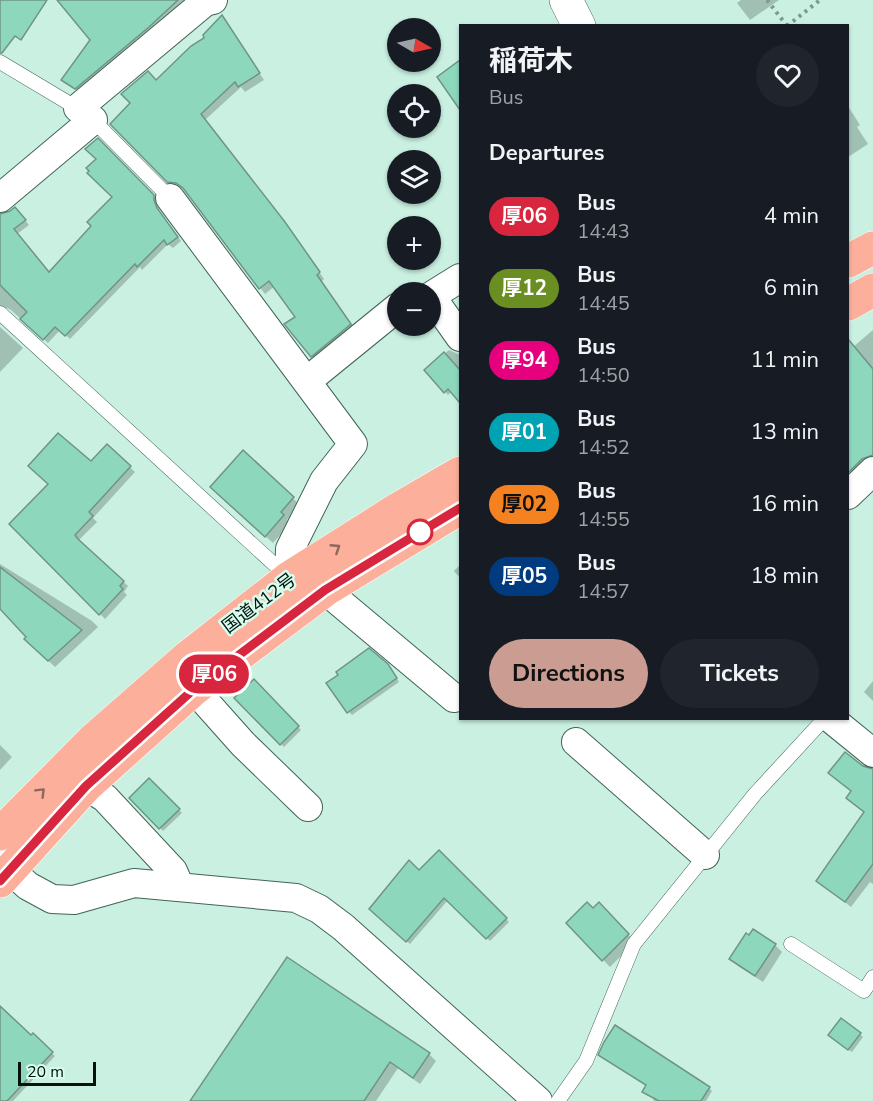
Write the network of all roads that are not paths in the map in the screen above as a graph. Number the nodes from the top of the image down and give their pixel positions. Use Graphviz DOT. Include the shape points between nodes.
graph roads {
  1 [pos="213,0"];
  2 [pos="566,0"];
  3 [pos="578,24"];
  4 [pos="0,62"];
  5 [pos="86,114"];
  6 [pos="0,198"];
  7 [pos="170,198"];
  8 [pos="873,248"];
  9 [pos="849,260"];
  10 [pos="459,279"];
  11 [pos="441,290"];
  12 [pos="873,290"];
  13 [pos="849,303"];
  14 [pos="441,310"];
  15 [pos="0,313"];
  16 [pos="387,316"];
  17 [pos="459,336"];
  18 [pos="307,381"];
  19 [pos="873,471"];
  20 [pos="459,474"];
  21 [pos="849,494"];
  22 [pos="459,509"];
  23 [pos="289,579"];
  24 [pos="325,590"];
  25 [pos="194,689"];
  26 [pos="454,698"];
  27 [pos="823,720"];
  28 [pos="832,720"];
  29 [pos="576,742"];
  30 [pos="873,753"];
  31 [pos="86,786"];
  32 [pos="308,807"];
  33 [pos="0,834"];
  34 [pos="705,855"];
  35 [pos="3,871"];
  36 [pos="180,887"];
  37 [pos="791,944"];
  38 [pos="873,977"];
  39 [pos="538,1101"];
  40 [pos="558,1101"];
  1 -- 5 [label="street" via="205,2"];
  2 -- 3 [label="street"];
  4 -- 5 [label="lane"];
  5 -- 6 [label="street"];
  5 -- 7 [label="lane"];
  7 -- 18 [label="street"];
  8 -- 9 [label="highway"];
  10 -- 11 [label="street"];
  12 -- 13 [label="highway"];
  14 -- 17 [label="street"];
  15 -- 23 [label="lane"];
  16 -- 18 [label="street"];
  18 -- 23 [label="street" via="353,444 324,481 290,549"];
  19 -- 21 [label="street"];
  23 -- 20 [label="highway, 国道412号, one-way"];
  22 -- 24 [label="highway, 国道412号"];
  33 -- 23 [label="highway, 国道412号, one-way" via="92,741 188,657"];
  24 -- 25 [label="highway, 国道412号"];
  24 -- 26 [label="street"];
  25 -- 31 [label="highway, 国道412号"];
  25 -- 32 [label="street"];
  27 -- 34 [label="lane"];
  28 -- 30 [label="street"];
  29 -- 34 [label="street"];
  31 -- 35 [label="highway, 国道412号"];
  31 -- 36 [label="street" via="105,798 173,871"];
  34 -- 40 [label="lane" via="634,944 586,1061"];
  35 -- 36 [label="street" via="52,899 74,900 134,883"];
  36 -- 39 [label="street" via="296,898 319,909"];
  37 -- 38 [label="lane" via="864,991"];
}
